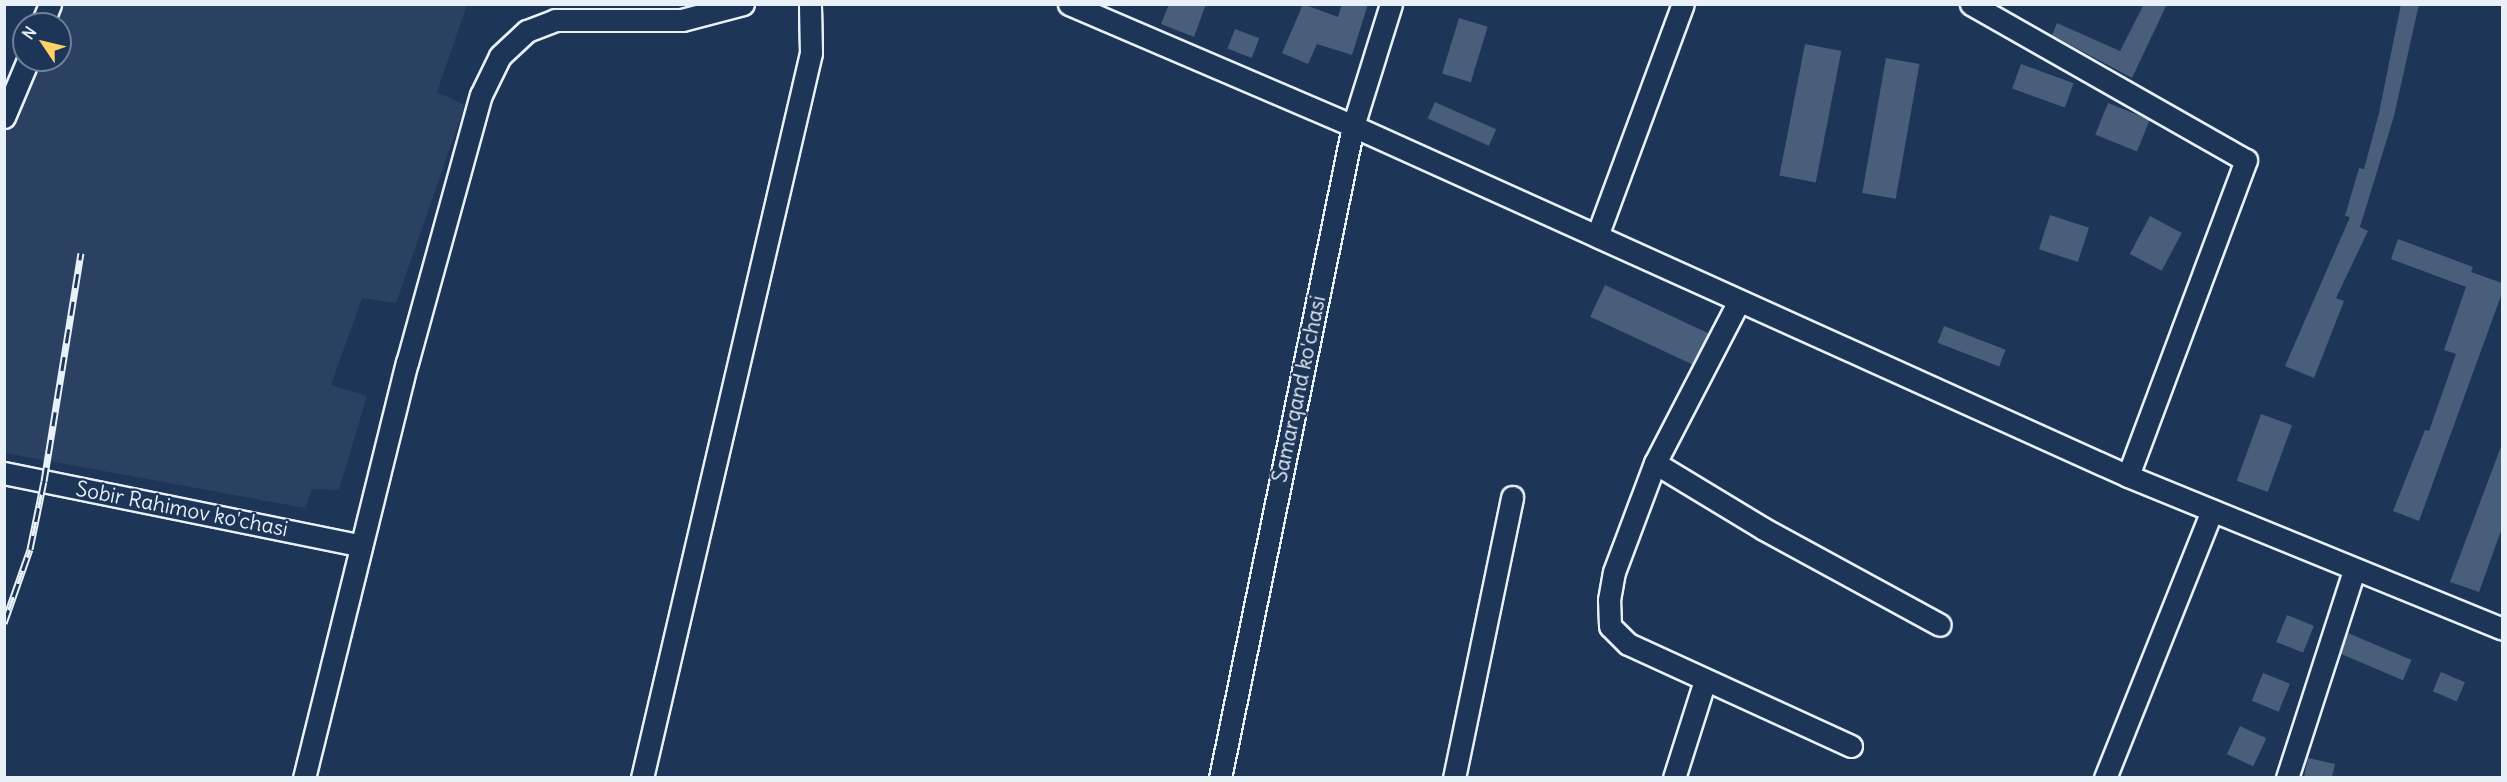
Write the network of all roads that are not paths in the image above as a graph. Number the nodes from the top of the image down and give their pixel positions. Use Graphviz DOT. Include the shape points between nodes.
graph roads {
  1 [pos="743,4"];
  2 [pos="810,4"];
  3 [pos="1070,4"];
  4 [pos="1391,4"];
  5 [pos="1683,4"];
  6 [pos="1971,4"];
  7 [pos="23,72"];
  8 [pos="4,117"];
  9 [pos="1353,126"];
  10 [pos="1597,236"];
  11 [pos="1738,303"];
  12 [pos="1655,463"];
  13 [pos="4,473"];
  14 [pos="2128,476"];
  15 [pos="1512,497"];
  16 [pos="2212,511"];
  17 [pos="359,545"];
  18 [pos="2354,571"];
  19 [pos="1940,625"];
  20 [pos="2502,629"];
  21 [pos="1705,680"];
  22 [pos="1851,746"];
  23 [pos="304,777"];
  24 [pos="642,777"];
  25 [pos="1220,777"];
  26 [pos="1454,777"];
  27 [pos="1674,777"];
  28 [pos="2105,777"];
  29 [pos="2286,777"];
  1 -- 17 [label="street" via="682,20 555,20 527,31 500,56 481,95"];
  2 -- 24 [label="street" via="811,53"];
  3 -- 9 [label="street"];
  4 -- 9 [label="street, Samarqand ko'chasi"];
  5 -- 10 [label="street"];
  6 -- 14 [label="street" via="2246,160"];
  7 -- 8 [label="street"];
  9 -- 10 [label="street"];
  9 -- 25 [label="street, Samarqand ko'chasi"];
  10 -- 11 [label="street"];
  11 -- 12 [label="street"];
  11 -- 14 [label="street"];
  12 -- 19 [label="street" via="1773,534"];
  12 -- 21 [label="street" via="1614,572 1610,626 1628,644"];
  13 -- 17 [label="street, Sobir Rahimov ko'chasi"];
  14 -- 16 [label="street"];
  15 -- 26 [label="street"];
  16 -- 18 [label="street"];
  16 -- 28 [label="street"];
  17 -- 23 [label="street"];
  18 -- 20 [label="street"];
  18 -- 29 [label="street"];
  21 -- 22 [label="street"];
  21 -- 27 [label="street"];
}
